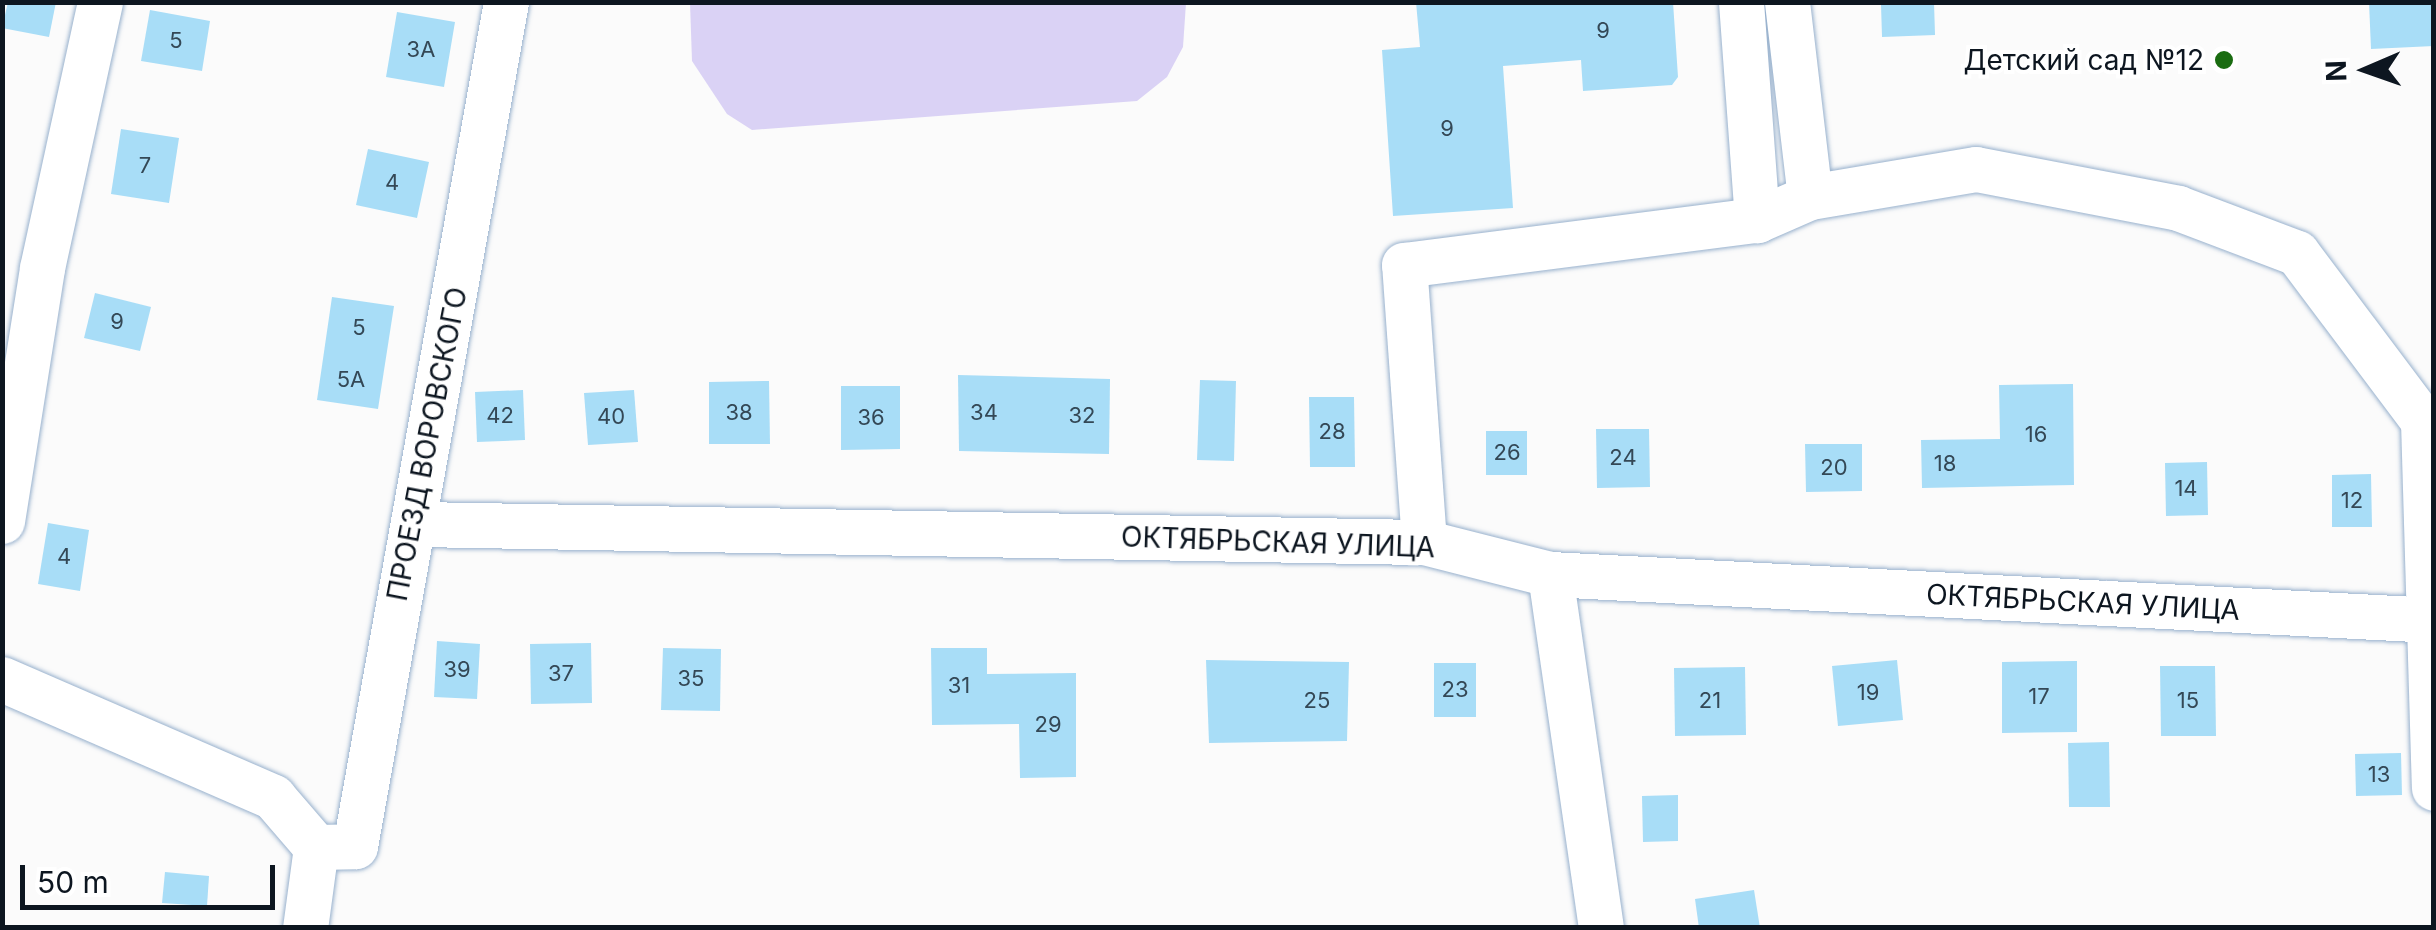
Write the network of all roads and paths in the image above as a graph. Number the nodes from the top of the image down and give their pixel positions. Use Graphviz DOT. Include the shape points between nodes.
graph roads {
  1 [pos="100,2"];
  2 [pos="506,2"];
  3 [pos="1742,2"];
  4 [pos="1788,2"];
  5 [pos="1810,197"];
  6 [pos="1757,220"];
  7 [pos="2,521"];
  8 [pos="418,524"];
  9 [pos="1424,542"];
  10 [pos="1550,574"];
  11 [pos="2430,620"];
  12 [pos="2,679"];
  13 [pos="2434,788"];
  14 [pos="316,847"];
  15 [pos="305,928"];
  16 [pos="1601,928"];
  1 -- 7 [label="street" via="42,268"];
  2 -- 8 [label="street, ПРОЕЗД ВОРОВСКОГО"];
  3 -- 6 [label="street"];
  4 -- 5 [label="street"];
  5 -- 6 [label="street"];
  5 -- 11 [label="street" via="1976,169 2178,208 2297,253 2423,420"];
  6 -- 9 [label="street" via="1404,265"];
  8 -- 9 [label="street, ОКТЯБРЬСКАЯ УЛИЦА"];
  8 -- 14 [label="street, ПРОЕЗД ВОРОВСКОГО" via="355,846"];
  9 -- 10 [label="street, ОКТЯБРЬСКАЯ УЛИЦА"];
  10 -- 11 [label="street, ОКТЯБРЬСКАЯ УЛИЦА"];
  10 -- 16 [label="street"];
  11 -- 13 [label="street"];
  12 -- 14 [label="street" via="274,796"];
  14 -- 15 [label="street"];
}
